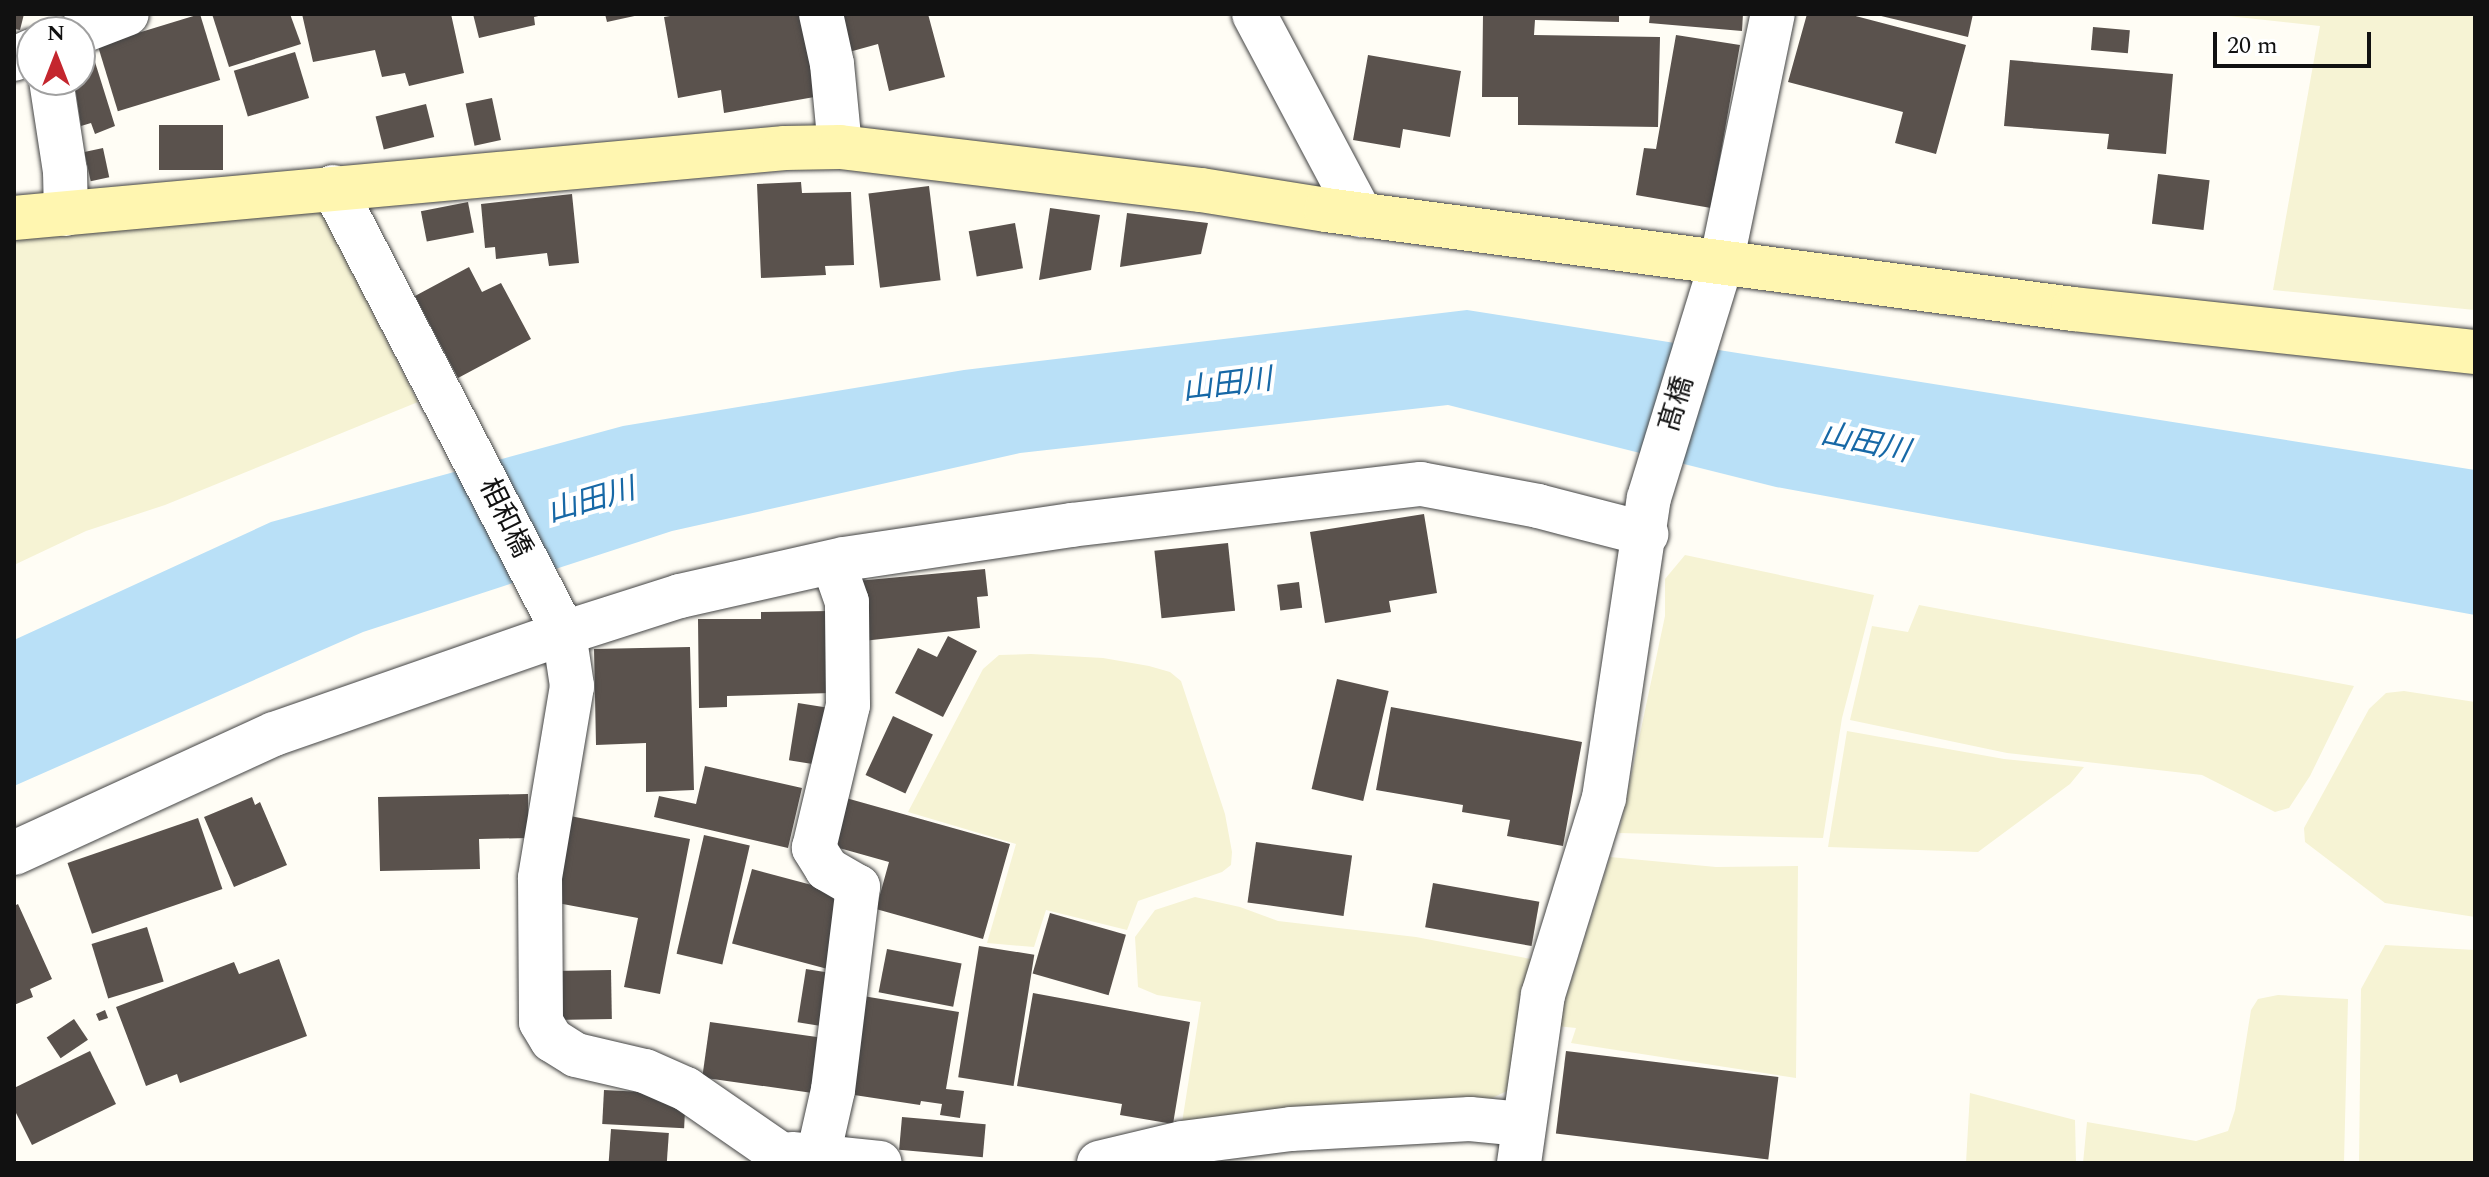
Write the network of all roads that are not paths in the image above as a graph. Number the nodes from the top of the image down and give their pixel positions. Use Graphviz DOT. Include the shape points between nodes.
graph roads {
  1 [pos="127,14"];
  2 [pos="821,14"];
  3 [pos="1254,14"];
  4 [pos="1773,14"];
  5 [pos="96,26"];
  6 [pos="53,96"];
  7 [pos="840,147"];
  8 [pos="333,187"];
  9 [pos="66,214"];
  10 [pos="1361,215"];
  11 [pos="14,218"];
  12 [pos="1721,264"];
  13 [pos="2475,352"];
  14 [pos="1647,516"];
  15 [pos="833,562"];
  16 [pos="556,619"];
  17 [pos="14,853"];
  18 [pos="1521,1143"];
  19 [pos="791,1157"];
  20 [pos="880,1163"];
  21 [pos="1099,1163"];
  1 -- 5 [label="street"];
  2 -- 7 [label="street"];
  3 -- 10 [label="street"];
  4 -- 12 [label="street, 髙橋"];
  6 -- 9 [label="street"];
  7 -- 8 [label="street"];
  7 -- 10 [label="street" via="1201,190"];
  8 -- 9 [label="street"];
  8 -- 16 [label="street, 相和橋"];
  9 -- 11 [label="street"];
  10 -- 12 [label="street"];
  12 -- 13 [label="street"];
  12 -- 14 [label="street, 髙橋"];
  14 -- 15 [label="street" via="1538,506 1421,484 1071,525"];
  14 -- 18 [label="street, 髙橋" via="1604,798 1543,995"];
  15 -- 16 [label="street"];
  15 -- 19 [label="street" via="847,602 848,705 814,848 827,869 858,887 833,1090"];
  16 -- 17 [label="street" via="274,734"];
  16 -- 19 [label="street, 相和橋" via="572,686 540,878 541,1022 552,1040 576,1055 645,1071 686,1089"];
  18 -- 21 [label="street" via="1470,1119 1291,1129 1182,1143"];
  19 -- 20 [label="street"];
}
